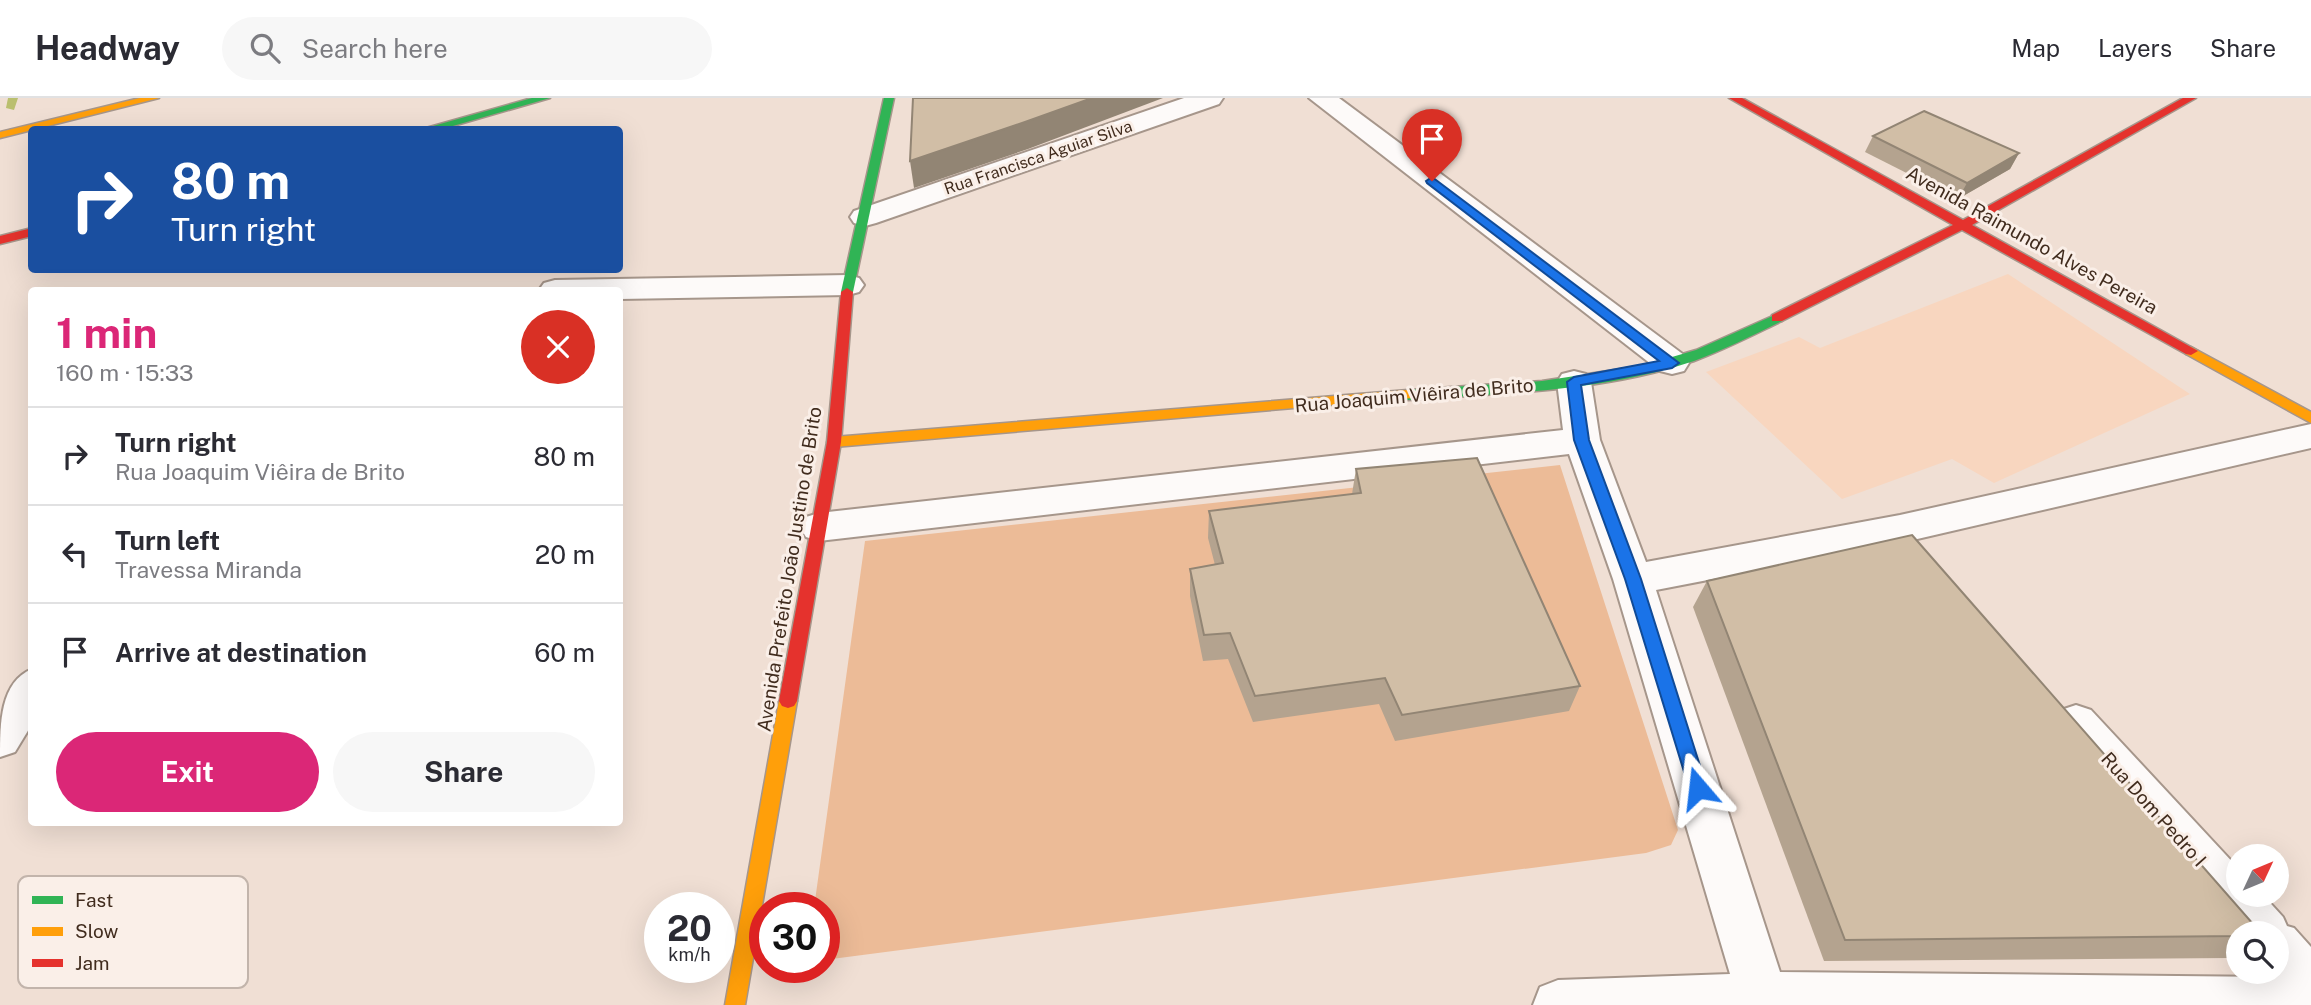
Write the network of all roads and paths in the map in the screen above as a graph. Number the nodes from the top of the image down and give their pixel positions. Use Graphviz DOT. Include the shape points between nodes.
graph roads {
  1 [pos="154,98"];
  2 [pos="545,98"];
  3 [pos="889,98"];
  4 [pos="1210,98"];
  5 [pos="1322,98"];
  6 [pos="1734,98"];
  7 [pos="2191,98"];
  8 [pos="83,104"];
  9 [pos="0,118"];
  10 [pos="439,126"];
  11 [pos="0,135"];
  12 [pos="865,217"];
  13 [pos="1962,225"];
  14 [pos="28,233"];
  15 [pos="0,240"];
  16 [pos="848,285"];
  17 [pos="623,289"];
  18 [pos="1672,363"];
  19 [pos="1574,382"];
  20 [pos="2311,418"];
  21 [pos="2311,436"];
  22 [pos="1581,440"];
  23 [pos="834,442"];
  24 [pos="819,527"];
  25 [pos="1900,529"];
  26 [pos="1928,560"];
  27 [pos="1633,579"];
  28 [pos="28,693"];
  29 [pos="2050,695"];
  30 [pos="0,739"];
  31 [pos="2255,921"];
  32 [pos="2289,958"];
  33 [pos="2311,983"];
  34 [pos="1764,1001"];
  35 [pos="2311,1002"];
  36 [pos="735,1005"];
  37 [pos="1558,1005"];
  1 -- 8 [label="main road"];
  2 -- 10 [label="main road"];
  3 -- 12 [label="main road, Avenida Prefeito João Justino de Brito"];
  4 -- 12 [label="street, Rua Francisca Aguiar Silva"];
  5 -- 18 [label="street"];
  6 -- 13 [label="main road, Avenida Raimundo Alves Pereira"];
  7 -- 13 [label="main road, Rua Joaquim Viêira de Brito"];
  8 -- 9 [label="main road"];
  8 -- 11 [label="main road"];
  12 -- 16 [label="main road, Avenida Prefeito João Justino de Brito"];
  13 -- 18 [label="main road, Rua Joaquim Viêira de Brito" via="1724,345"];
  13 -- 20 [label="main road, Avenida Raimundo Alves Pereira"];
  14 -- 15 [label="main road"];
  16 -- 17 [label="street"];
  16 -- 23 [label="main road, Avenida Prefeito João Justino de Brito"];
  18 -- 19 [label="main road, Rua Joaquim Viêira de Brito"];
  19 -- 22 [label="street"];
  19 -- 23 [label="main road, Rua Joaquim Viêira de Brito"];
  21 -- 25 [label="street"];
  22 -- 24 [label="street"];
  22 -- 27 [label="street"];
  23 -- 24 [label="main road, Avenida Prefeito João Justino de Brito"];
  24 -- 36 [label="main road, Avenida Prefeito João Justino de Brito"];
  25 -- 26 [label="street"];
  25 -- 27 [label="street"];
  27 -- 34 [label="street"];
  28 -- 30 [label="street"];
  29 -- 31 [label="street, Rua Dom Pedro I"];
  32 -- 33 [label="street"];
  34 -- 35 [label="street"];
  34 -- 37 [label="street"];
}
